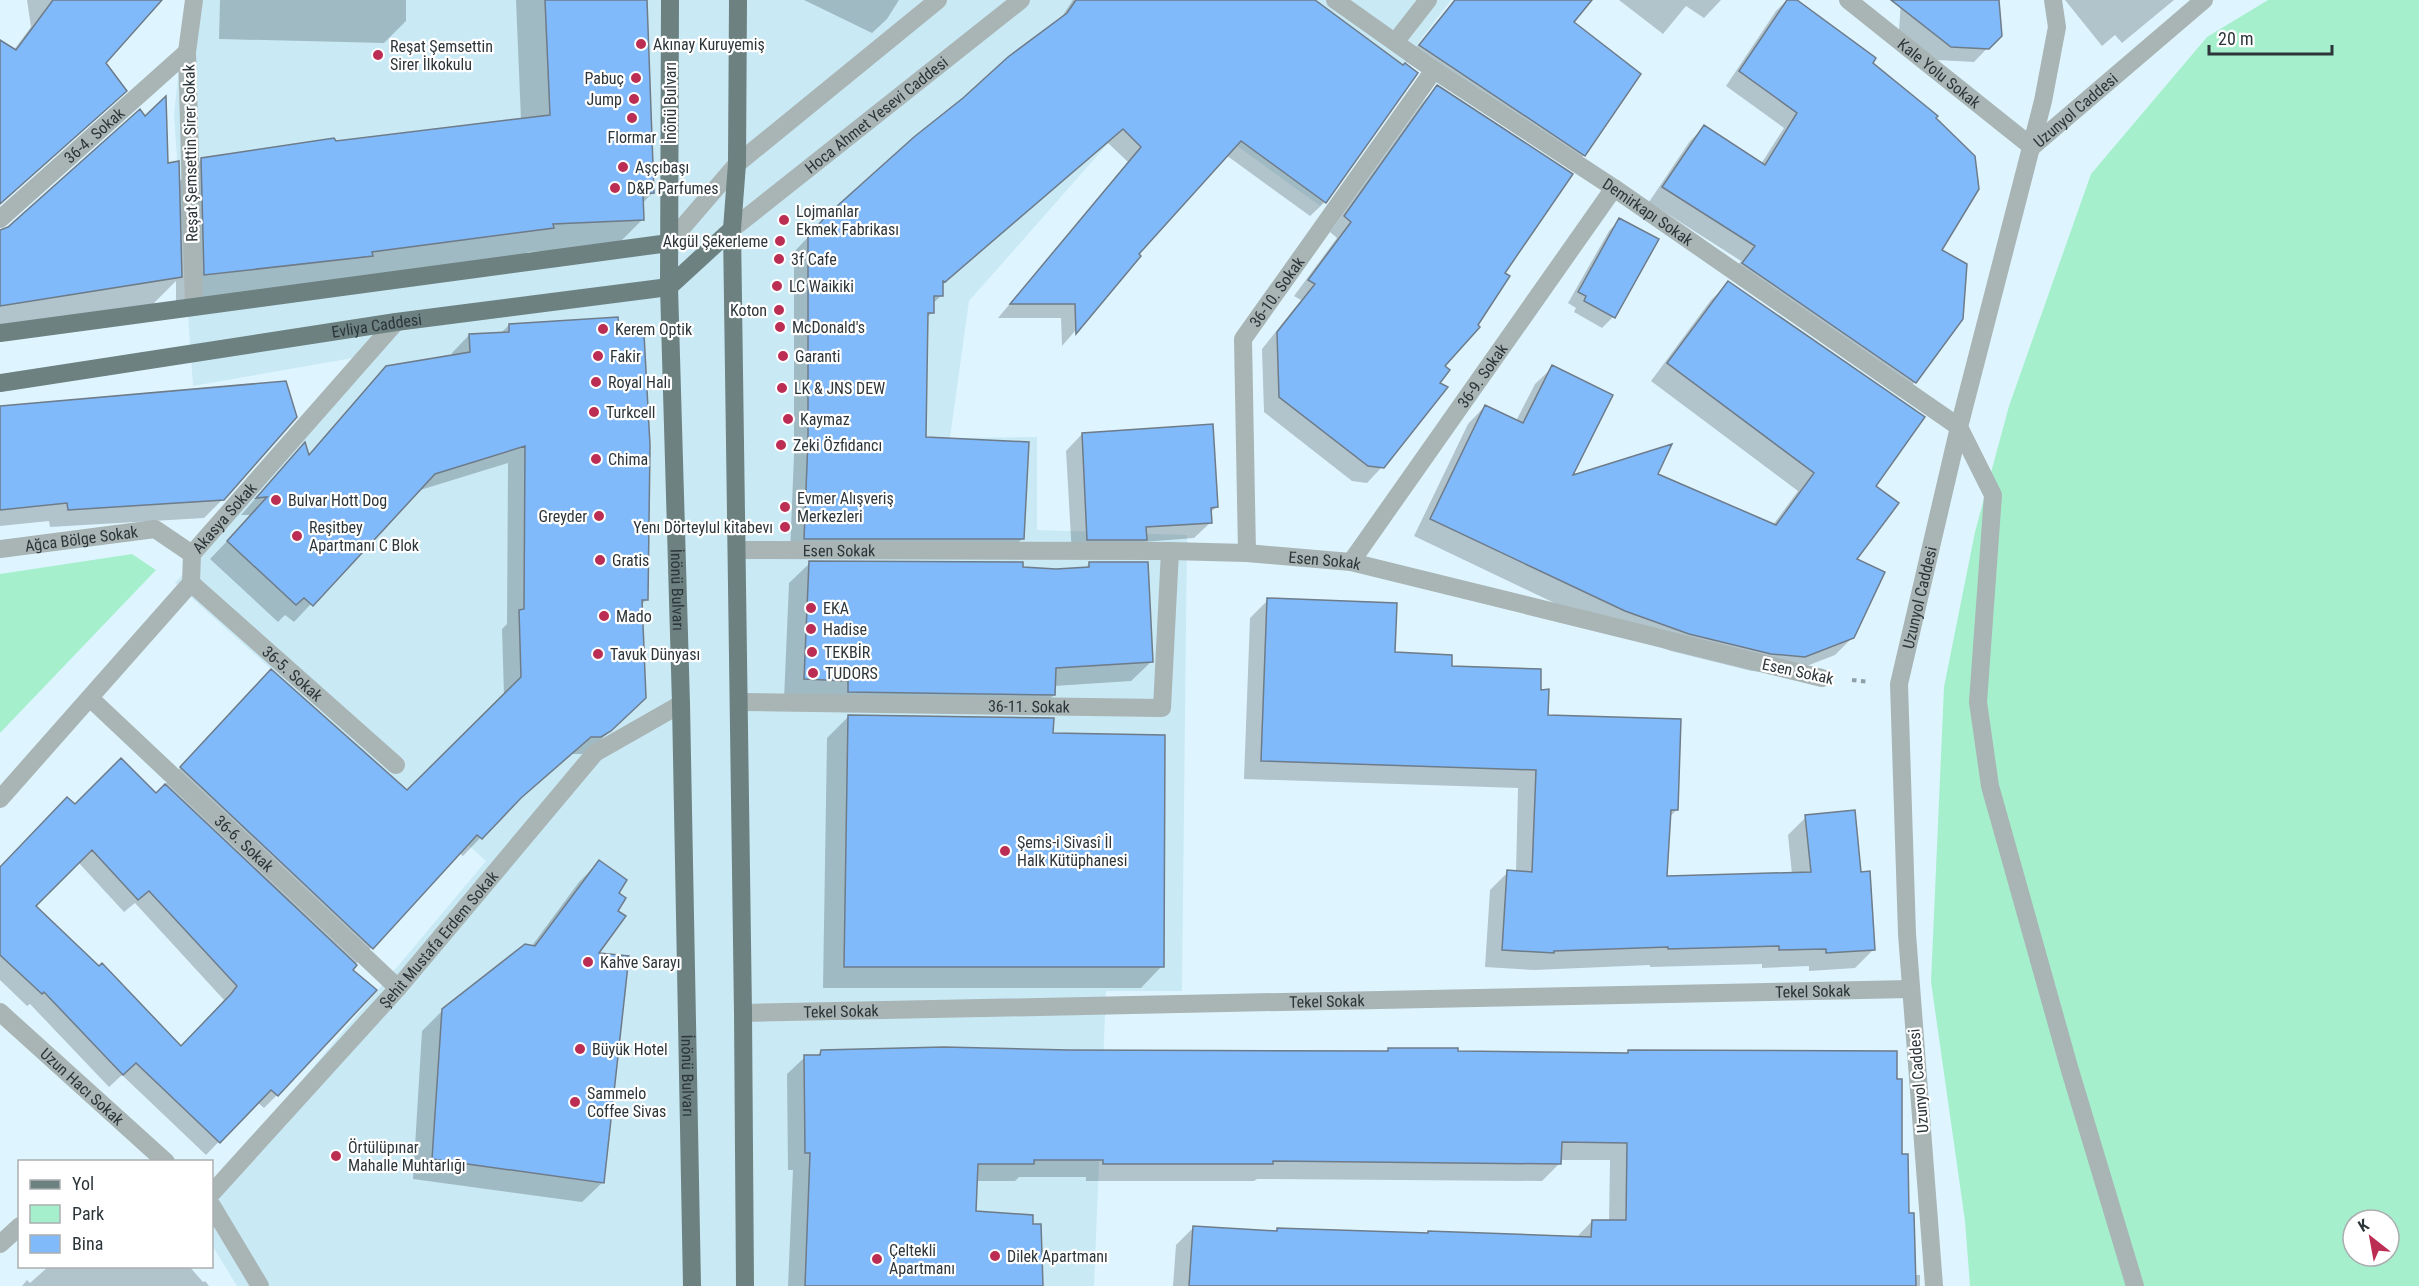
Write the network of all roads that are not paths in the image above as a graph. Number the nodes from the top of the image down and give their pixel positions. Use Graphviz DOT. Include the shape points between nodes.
graph roads {
  1 [pos="194,0"];
  2 [pos="670,0"];
  3 [pos="738,0"];
  4 [pos="939,0"];
  5 [pos="1021,0"];
  6 [pos="1335,0"];
  7 [pos="1428,0"];
  8 [pos="1848,0"];
  9 [pos="2053,0"];
  10 [pos="2204,0"];
  11 [pos="1396,41"];
  12 [pos="187,52"];
  13 [pos="1434,70"];
  14 [pos="2032,147"];
  15 [pos="737,164"];
  16 [pos="1614,188"];
  17 [pos="0,219"];
  18 [pos="732,229"];
  19 [pos="669,243"];
  20 [pos="669,287"];
  21 [pos="194,307"];
  22 [pos="396,322"];
  23 [pos="0,333"];
  24 [pos="0,383"];
  25 [pos="1959,427"];
  26 [pos="0,549"];
  27 [pos="737,550"];
  28 [pos="1170,551"];
  29 [pos="192,554"];
  30 [pos="1247,554"];
  31 [pos="1351,562"];
  32 [pos="191,583"];
  33 [pos="1822,678"];
  34 [pos="90,698"];
  35 [pos="739,702"];
  36 [pos="681,704"];
  37 [pos="396,765"];
  38 [pos="0,799"];
  39 [pos="398,988"];
  40 [pos="1910,989"];
  41 [pos="0,1012"];
  42 [pos="743,1013"];
  43 [pos="165,1160"];
  44 [pos="213,1192"];
  45 [pos="213,1208"];
  46 [pos="18,1228"];
  47 [pos="0,1244"];
  48 [pos="260,1286"];
  49 [pos="692,1286"];
  50 [pos="745,1286"];
  51 [pos="1934,1286"];
  52 [pos="2135,1286"];
  1 -- 12 [label="street, Reşat Şemsettin Sirer Sokak"];
  2 -- 19 [label="main road, İnönü Bulvarı"];
  3 -- 15 [label="main road"];
  4 -- 15 [label="street"];
  5 -- 18 [label="street, Hoca Ahmet Yesevi Caddesi"];
  6 -- 11 [label="street, Demirkapı Sokak"];
  7 -- 11 [label="street"];
  8 -- 14 [label="street, Kale Yolu Sokak"];
  9 -- 14 [label="street" via="2057,27"];
  10 -- 14 [label="street, Uzunyol Caddesi"];
  11 -- 13 [label="street, Demirkapı Sokak"];
  12 -- 17 [label="street, 36-4. Sokak"];
  12 -- 21 [label="street, Reşat Şemsettin Sirer Sokak"];
  13 -- 16 [label="street, Demirkapı Sokak"];
  13 -- 30 [label="street, 36-10. Sokak" via="1243,339"];
  14 -- 25 [label="street, Uzunyol Caddesi"];
  15 -- 18 [label="main road"];
  15 -- 19 [label="street"];
  16 -- 25 [label="street, Demirkapı Sokak"];
  16 -- 31 [label="street, 36-9. Sokak"];
  18 -- 20 [label="main road"];
  18 -- 27 [label="main road"];
  19 -- 20 [label="main road, İnönü Bulvarı"];
  19 -- 21 [label="main road"];
  20 -- 22 [label="main road, Evliya Caddesi"];
  20 -- 36 [label="main road, İnönü Bulvarı"];
  21 -- 23 [label="main road"];
  22 -- 24 [label="main road, Evliya Caddesi"];
  22 -- 29 [label="street, Akasya Sokak"];
  25 -- 40 [label="street, Uzunyol Caddesi" via="1899,684"];
  25 -- 52 [label="street" via="1993,495 1978,702 1990,786 2065,1056"];
  26 -- 29 [label="street, Ağca Bölge Sokak" via="154,529"];
  27 -- 28 [label="street, Esen Sokak"];
  27 -- 35 [label="main road"];
  28 -- 30 [label="street, Esen Sokak"];
  28 -- 35 [label="street, 36-11. Sokak" via="1162,708"];
  29 -- 32 [label="street, Akasya Sokak"];
  30 -- 31 [label="street, Esen Sokak"];
  31 -- 33 [label="street, Esen Sokak"];
  32 -- 34 [label="street"];
  32 -- 37 [label="street, 36-5. Sokak"];
  34 -- 38 [label="street"];
  34 -- 39 [label="street, 36-6. Sokak"];
  35 -- 42 [label="main road"];
  36 -- 39 [label="street, Şehit Mustafa Erdem Sokak" via="595,753"];
  36 -- 49 [label="main road, İnönü Bulvarı"];
  39 -- 44 [label="street, Şehit Mustafa Erdem Sokak"];
  40 -- 42 [label="street, Tekel Sokak"];
  40 -- 51 [label="street, Uzunyol Caddesi"];
  41 -- 43 [label="street, Uzun Hacı Sokak"];
  42 -- 50 [label="main road"];
  45 -- 48 [label="street"];
  46 -- 47 [label="street"];
}
